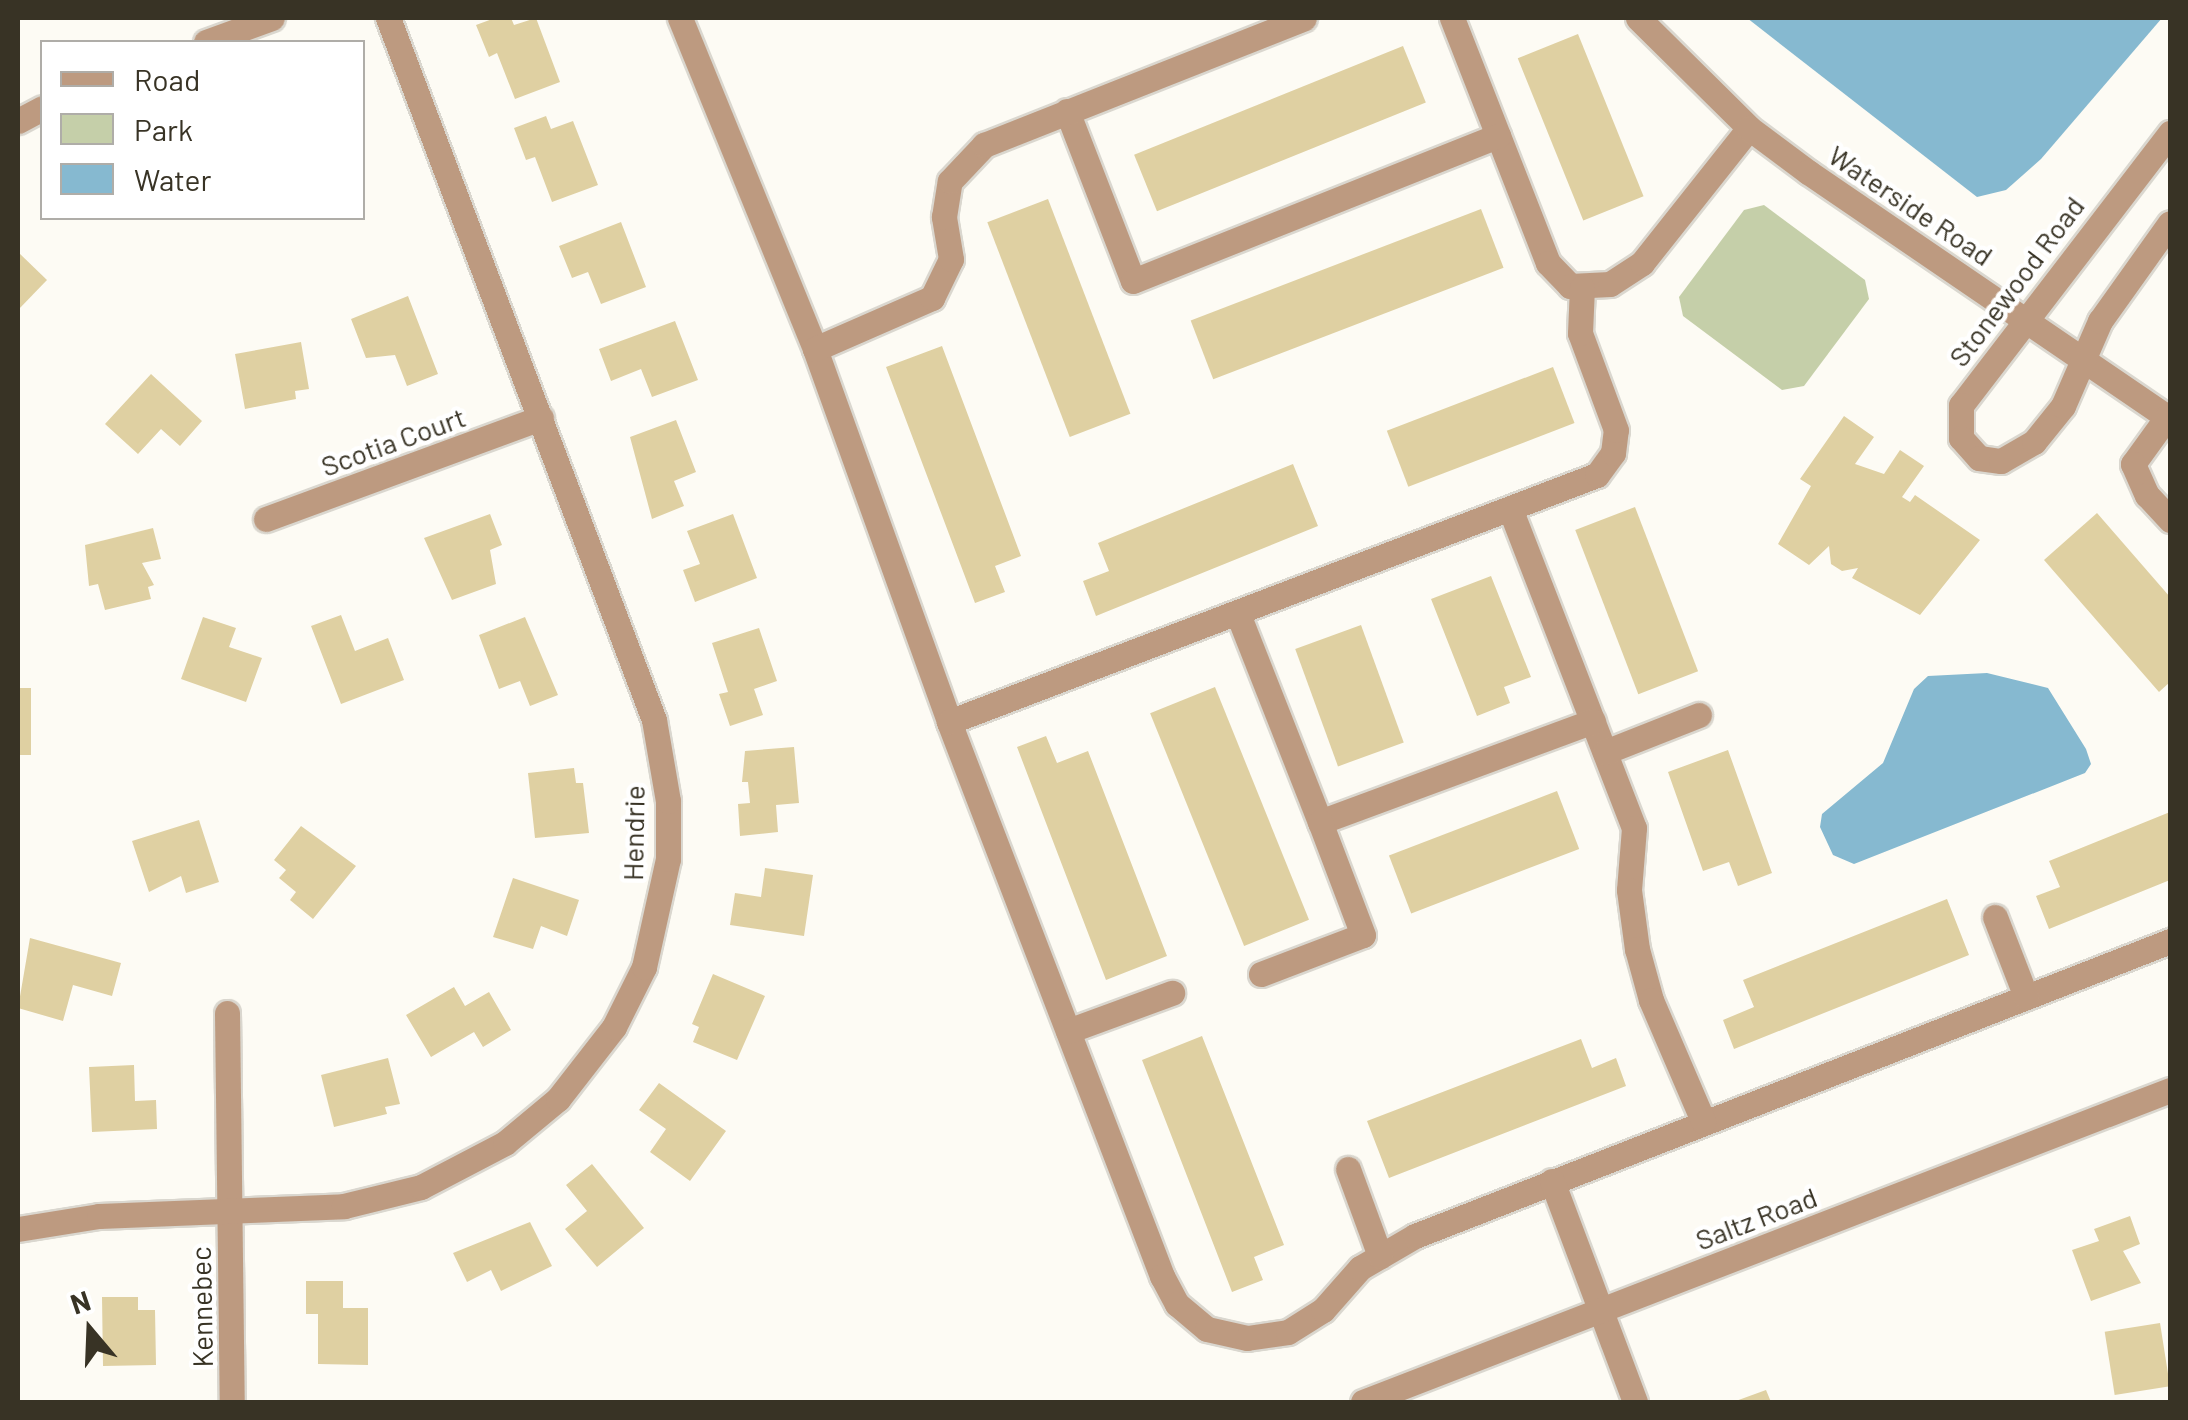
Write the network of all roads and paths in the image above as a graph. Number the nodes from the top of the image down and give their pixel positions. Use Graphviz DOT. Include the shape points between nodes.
graph roads {
  1 [pos="272,18"];
  2 [pos="388,18"];
  3 [pos="680,18"];
  4 [pos="1304,18"];
  5 [pos="1452,18"];
  6 [pos="1638,18"];
  7 [pos="212,40"];
  8 [pos="40,109"];
  9 [pos="1067,112"];
  10 [pos="18,121"];
  11 [pos="1749,128"];
  12 [pos="2170,133"];
  13 [pos="1498,136"];
  14 [pos="2170,223"];
  15 [pos="1582,288"];
  16 [pos="2028,318"];
  17 [pos="815,349"];
  18 [pos="2082,360"];
  19 [pos="541,418"];
  20 [pos="2169,418"];
  21 [pos="1511,511"];
  22 [pos="266,519"];
  23 [pos="2170,520"];
  24 [pos="1238,614"];
  25 [pos="1699,715"];
  26 [pos="1593,720"];
  27 [pos="948,722"];
  28 [pos="1604,752"];
  29 [pos="1320,822"];
  30 [pos="1995,916"];
  31 [pos="2170,941"];
  32 [pos="1261,974"];
  33 [pos="1172,993"];
  34 [pos="2026,997"];
  35 [pos="227,1013"];
  36 [pos="1068,1031"];
  37 [pos="2170,1090"];
  38 [pos="1703,1121"];
  39 [pos="1348,1168"];
  40 [pos="1552,1181"];
  41 [pos="230,1211"];
  42 [pos="18,1228"];
  43 [pos="1380,1256"];
  44 [pos="1600,1311"];
  45 [pos="232,1402"];
  46 [pos="1363,1402"];
  47 [pos="1634,1402"];
  1 -- 7 [label="street"];
  2 -- 19 [label="street, Hendrie"];
  3 -- 17 [label="street"];
  4 -- 9 [label="street"];
  5 -- 13 [label="street"];
  6 -- 11 [label="street, Waterside Road"];
  8 -- 10 [label="street"];
  9 -- 13 [label="street" via="1133,281"];
  9 -- 17 [label="street" via="984,145 958,168 944,202 948,274 932,298"];
  11 -- 15 [label="street" via="1642,263 1610,284"];
  11 -- 16 [label="street, Waterside Road" via="1896,235"];
  12 -- 16 [label="street, Stonewood Road"];
  13 -- 15 [label="street" via="1548,264 1562,282"];
  14 -- 18 [label="street, Stonewood Road" via="2100,321"];
  15 -- 21 [label="street" via="1580,333 1613,414 1613,452 1587,481"];
  16 -- 18 [label="street, Waterside Road"];
  16 -- 18 [label="street, Stonewood Road" via="1961,405 1961,438 1979,458 2001,460 2034,442 2063,406"];
  17 -- 27 [label="street"];
  18 -- 20 [label="street, Waterside Road"];
  19 -- 22 [label="street, Scotia Court"];
  19 -- 41 [label="street, Hendrie" via="644,687 662,754 668,858 644,968 581,1074 533,1122 483,1157 366,1202"];
  20 -- 23 [label="street" via="2132,464"];
  21 -- 24 [label="street"];
  21 -- 26 [label="street"];
  24 -- 27 [label="street"];
  24 -- 29 [label="street"];
  25 -- 28 [label="street"];
  26 -- 28 [label="street"];
  26 -- 29 [label="street"];
  27 -- 36 [label="street"];
  28 -- 38 [label="street" via="1634,828 1629,890 1637,949 1651,1000"];
  29 -- 32 [label="street" via="1363,935"];
  30 -- 34 [label="street"];
  31 -- 34 [label="street"];
  33 -- 36 [label="street"];
  34 -- 38 [label="street"];
  35 -- 41 [label="street, Kennebec"];
  36 -- 43 [label="street" via="1162,1276 1176,1304 1207,1329 1246,1338 1288,1332"];
  37 -- 44 [label="street, Saltz Road"];
  38 -- 40 [label="street"];
  39 -- 43 [label="street"];
  40 -- 43 [label="street"];
  40 -- 44 [label="street"];
  41 -- 42 [label="street, Hendrie" via="98,1216"];
  41 -- 45 [label="street, Kennebec"];
  44 -- 46 [label="street, Saltz Road"];
  44 -- 47 [label="street"];
}
